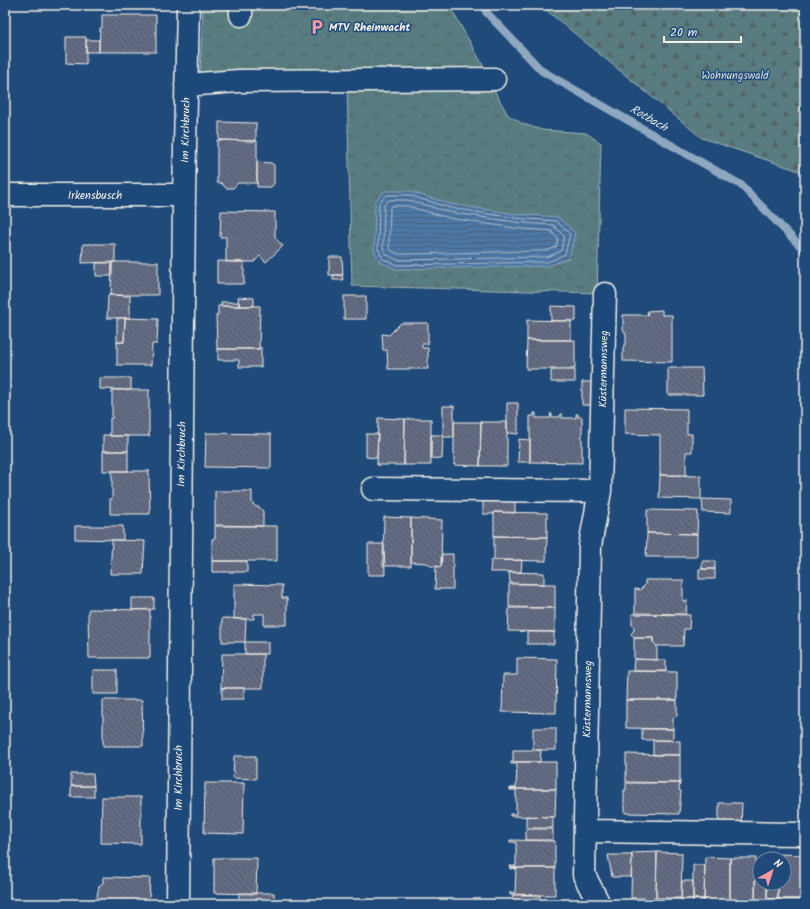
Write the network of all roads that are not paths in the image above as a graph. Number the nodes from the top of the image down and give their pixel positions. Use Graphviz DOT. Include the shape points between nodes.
graph roads {
  1 [pos="188,5"];
  2 [pos="494,79"];
  3 [pos="186,85"];
  4 [pos="5,195"];
  5 [pos="184,195"];
  6 [pos="605,294"];
  7 [pos="373,489"];
  8 [pos="600,491"];
  9 [pos="585,831"];
  10 [pos="802,834"];
  11 [pos="178,904"];
  12 [pos="599,904"];
  1 -- 3 [label="street, Im Kirchbruch"];
  2 -- 3 [label="street" via="238,81"];
  3 -- 5 [label="street, Im Kirchbruch"];
  4 -- 5 [label="street, Irkensbusch"];
  5 -- 11 [label="street, Im Kirchbruch"];
  6 -- 8 [label="street, Küstermannsweg"];
  7 -- 8 [label="street"];
  8 -- 9 [label="street, Küstermannsweg" via="590,546"];
  9 -- 10 [label="street"];
  9 -- 12 [label="street, Küstermannsweg" via="584,874"];
}
